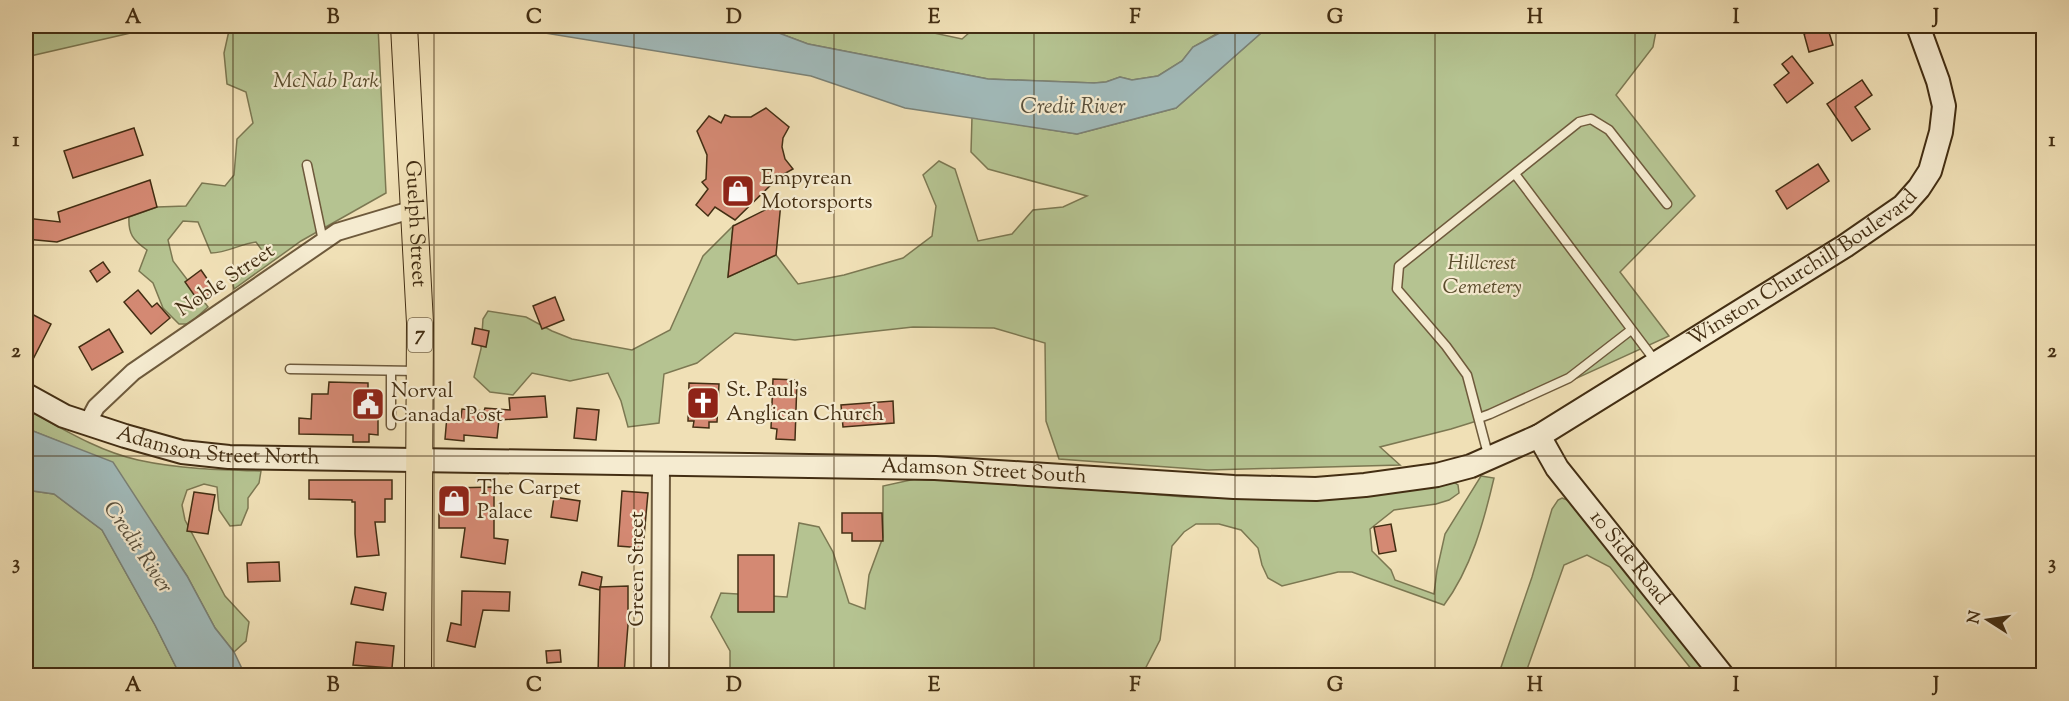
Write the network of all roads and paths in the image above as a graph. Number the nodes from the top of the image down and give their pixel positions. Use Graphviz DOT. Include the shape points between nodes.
graph roads {
  1 [pos="1918,26"];
  2 [pos="404,31"];
  3 [pos="307,165"];
  4 [pos="1515,174"];
  5 [pos="1667,204"];
  6 [pos="414,209"];
  7 [pos="323,242"];
  8 [pos="1631,330"];
  9 [pos="1656,363"];
  10 [pos="290,369"];
  11 [pos="391,371"];
  12 [pos="420,371"];
  13 [pos="26,395"];
  14 [pos="1479,418"];
  15 [pos="87,424"];
  16 [pos="391,425"];
  17 [pos="1539,436"];
  18 [pos="1490,458"];
  19 [pos="419,461"];
  20 [pos="661,463"];
  21 [pos="417,675"];
  22 [pos="660,675"];
  23 [pos="1723,675"];
  1 -- 9 [label="main road, Winston Churchill Boulevard" via="1944,106 1936,153 1919,188 1903,206 1845,246"];
  2 -- 6 [label="main road, Guelph Street / 7"];
  3 -- 7 [label="lane"];
  4 -- 5 [label="lane" via="1580,122 1591,119 1609,130"];
  4 -- 8 [label="lane"];
  4 -- 14 [label="lane" via="1399,266 1397,289 1467,375"];
  6 -- 7 [label="street, Noble Street" via="337,232"];
  6 -- 12 [label="main road, Guelph Street / 7"];
  7 -- 15 [label="street, Noble Street" via="133,372 96,407"];
  8 -- 9 [label="lane"];
  8 -- 14 [label="lane" via="1569,378"];
  9 -- 17 [label="main road, Winston Churchill Boulevard"];
  10 -- 11 [label="lane"];
  11 -- 12 [label="lane"];
  11 -- 16 [label="lane"];
  12 -- 19 [label="main road, Guelph Street / 7"];
  13 -- 15 [label="main road, Adamson Street North"];
  14 -- 18 [label="lane"];
  15 -- 19 [label="main road, Adamson Street North" via="182,452 229,458"];
  17 -- 18 [label="main road, Adamson Street South"];
  17 -- 23 [label="main road, 10 Side Road" via="1557,468"];
  18 -- 20 [label="main road, Adamson Street South" via="1437,475 1316,489 935,468"];
  19 -- 20 [label="main road, Adamson Street South"];
  19 -- 21 [label="main road, Guelph Street / 7"];
  20 -- 22 [label="street, Green Street"];
}
